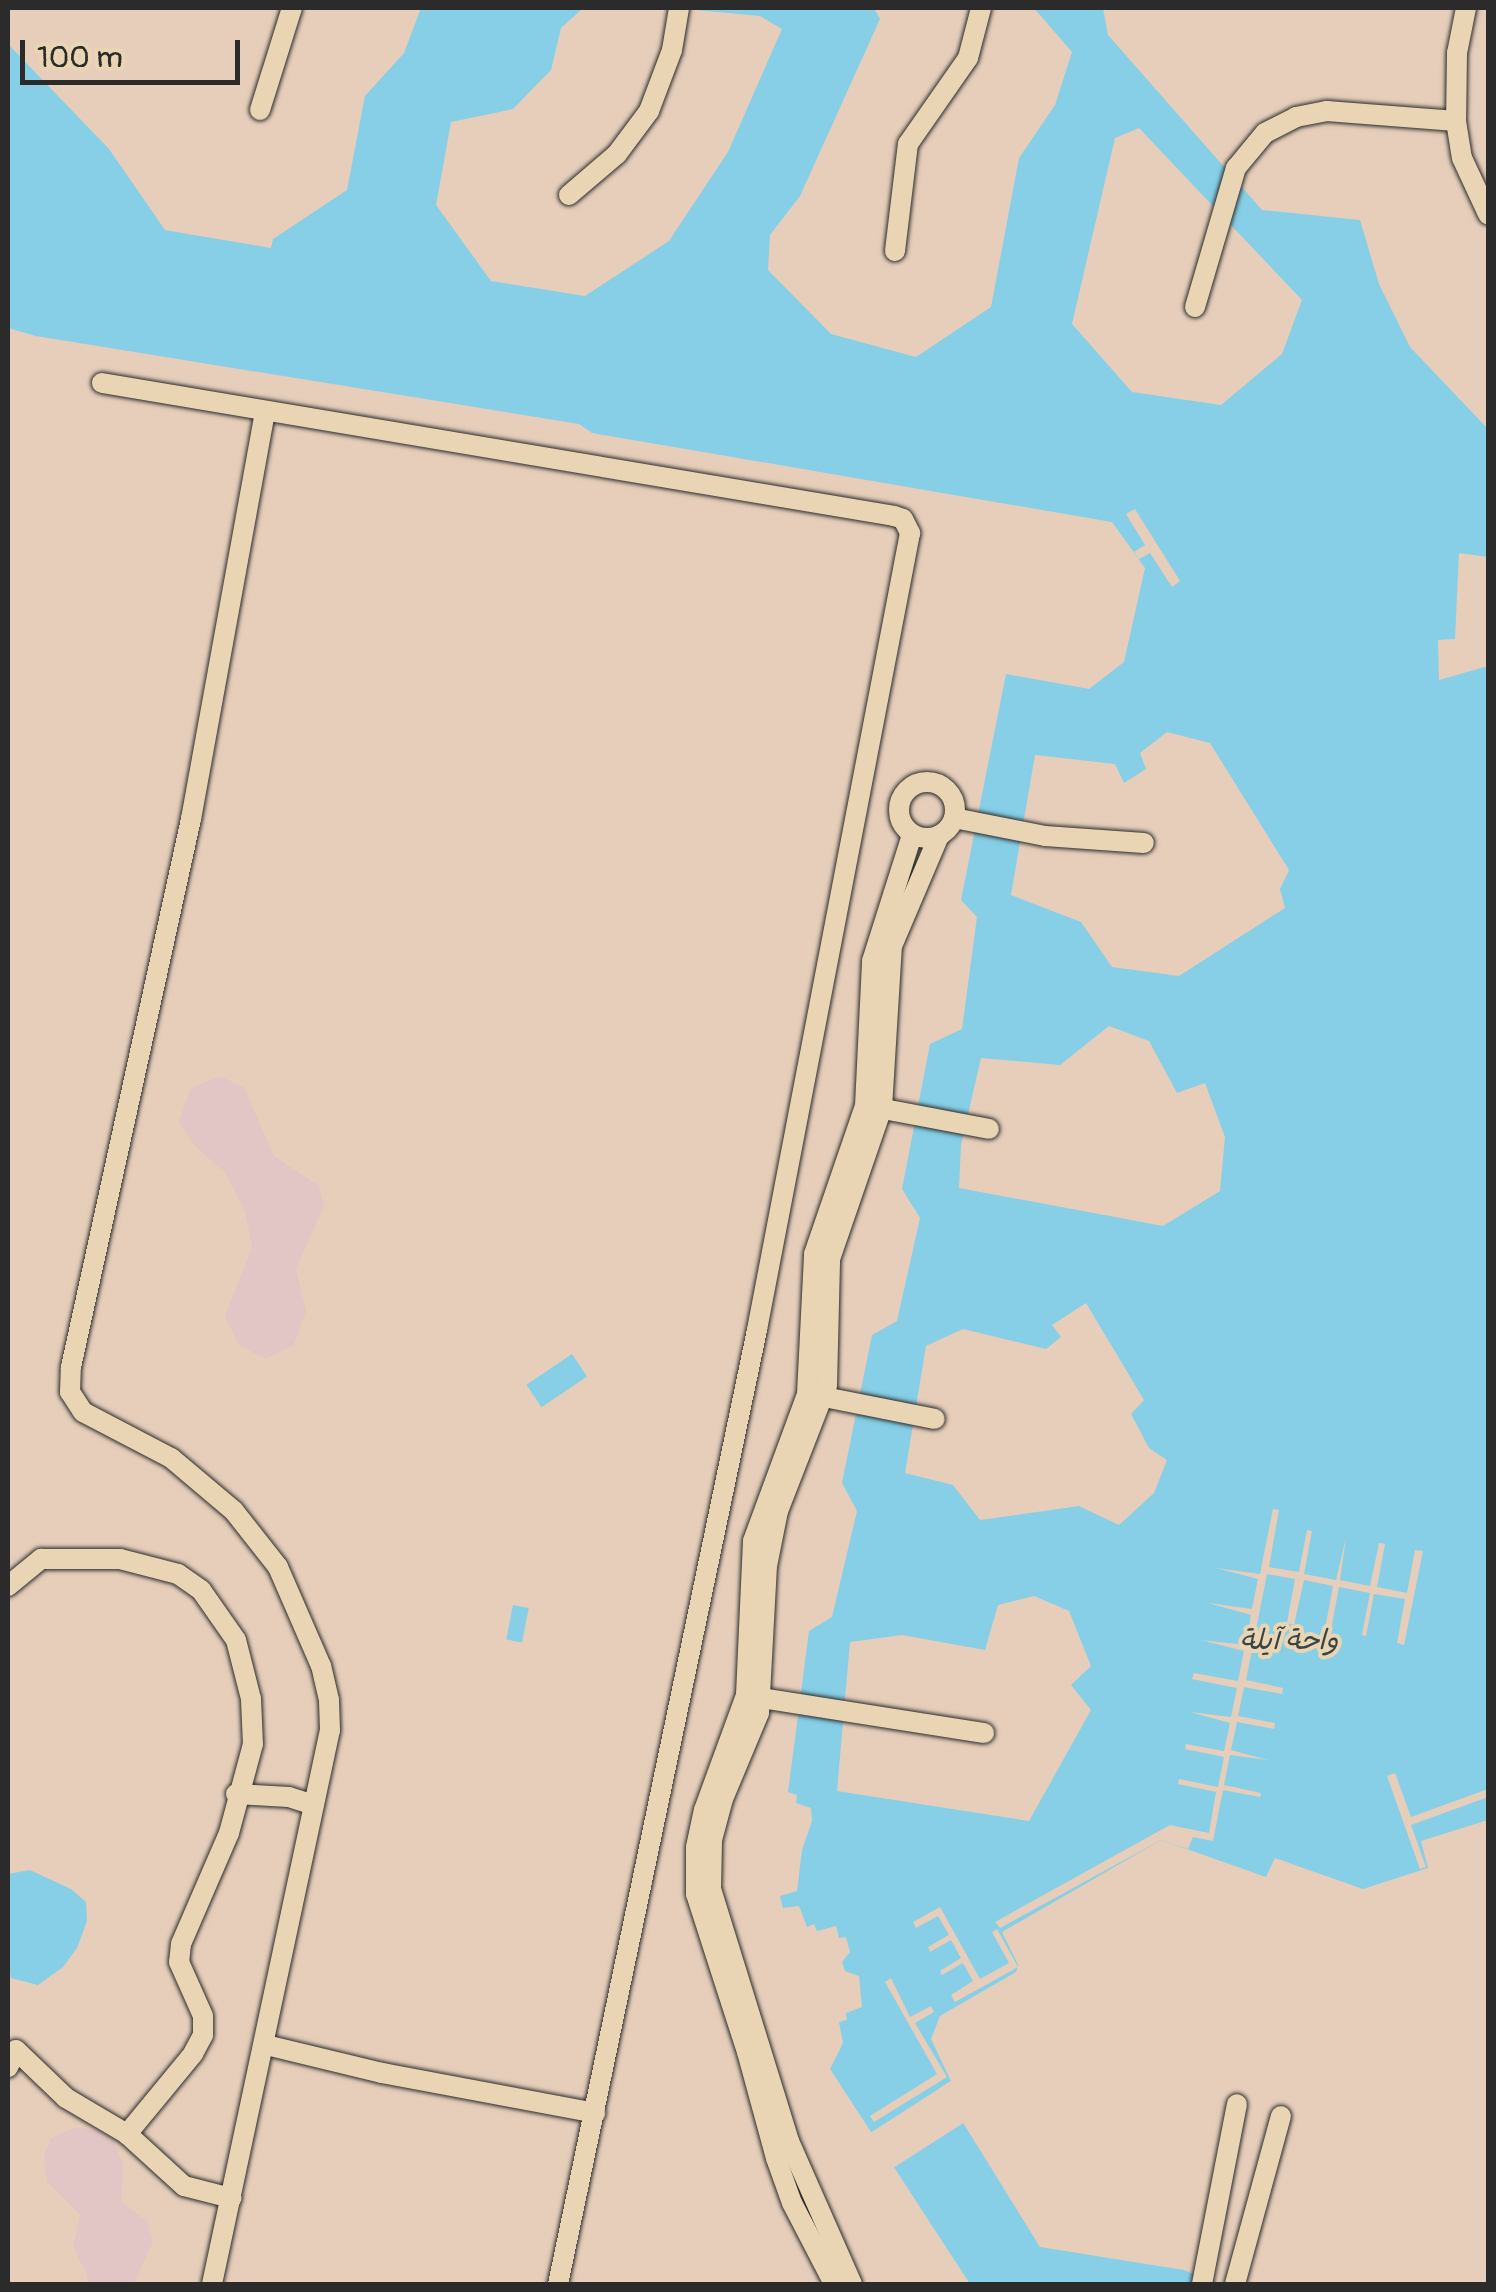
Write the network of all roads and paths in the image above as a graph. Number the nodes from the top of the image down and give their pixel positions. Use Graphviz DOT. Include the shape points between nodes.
graph roads {
  1 [pos="292,8"];
  2 [pos="980,8"];
  3 [pos="1466,8"];
  4 [pos="679,14"];
  5 [pos="260,110"];
  6 [pos="1456,121"];
  7 [pos="570,195"];
  8 [pos="1488,214"];
  9 [pos="895,251"];
  10 [pos="1195,308"];
  11 [pos="102,383"];
  12 [pos="265,412"];
  13 [pos="963,819"];
  14 [pos="912,835"];
  15 [pos="939,836"];
  16 [pos="1144,844"];
  17 [pos="881,1108"];
  18 [pos="989,1130"];
  19 [pos="825,1397"];
  20 [pos="935,1419"];
  21 [pos="8,1586"];
  22 [pos="754,1697"];
  23 [pos="984,1733"];
  24 [pos="236,1794"];
  25 [pos="314,1805"];
  26 [pos="266,2045"];
  27 [pos="10,2050"];
  28 [pos="1237,2104"];
  29 [pos="770,2106"];
  30 [pos="595,2112"];
  31 [pos="1281,2116"];
  32 [pos="127,2134"];
  33 [pos="231,2198"];
  34 [pos="212,2284"];
  35 [pos="558,2284"];
  36 [pos="834,2284"];
  37 [pos="852,2284"];
  38 [pos="1202,2284"];
  39 [pos="1235,2284"];
  1 -- 5 [label="street"];
  2 -- 9 [label="street" via="968,58 908,144"];
  3 -- 6 [label="street"];
  4 -- 7 [label="street" via="662,83 634,136"];
  6 -- 8 [label="street" via="1462,158"];
  6 -- 10 [label="street" via="1313,113 1265,133 1236,168"];
  11 -- 12 [label="street"];
  12 -- 25 [label="street" via="191,818 70,1392 83,1412 202,1480 278,1568 321,1666 331,1714"];
  12 -- 30 [label="street" via="894,516 910,534 757,1330"];
  13 -- 14 [label="street" via="947,790 930,782 911,786 898,811"];
  13 -- 15 [label="street"];
  13 -- 16 [label="street" via="1046,836"];
  14 -- 15 [label="street"];
  14 -- 17 [label="street" via="872,961"];
  15 -- 17 [label="street" via="892,946"];
  17 -- 18 [label="street"];
  17 -- 19 [label="street" via="833,1244"];
  19 -- 20 [label="street"];
  19 -- 22 [label="street" via="769,1547"];
  21 -- 24 [label="street" via="41,1559 93,1558 154,1565 202,1590 236,1640 251,1699 253,1744"];
  22 -- 23 [label="street"];
  22 -- 29 [label="street" via="744,1758 717,1815 710,1889"];
  24 -- 25 [label="street" via="289,1796"];
  24 -- 32 [label="street" via="229,1832 179,1962 204,2016 203,2035"];
  25 -- 26 [label="street"];
  26 -- 30 [label="street"];
  26 -- 33 [label="street"];
  27 -- 32 [label="street" via="66,2098"];
  28 -- 38 [label="street"];
  29 -- 36 [label="street" via="792,2203"];
  29 -- 37 [label="street"];
  30 -- 35 [label="street"];
  31 -- 39 [label="street"];
  32 -- 33 [label="street" via="184,2186"];
  33 -- 34 [label="street"];
}
